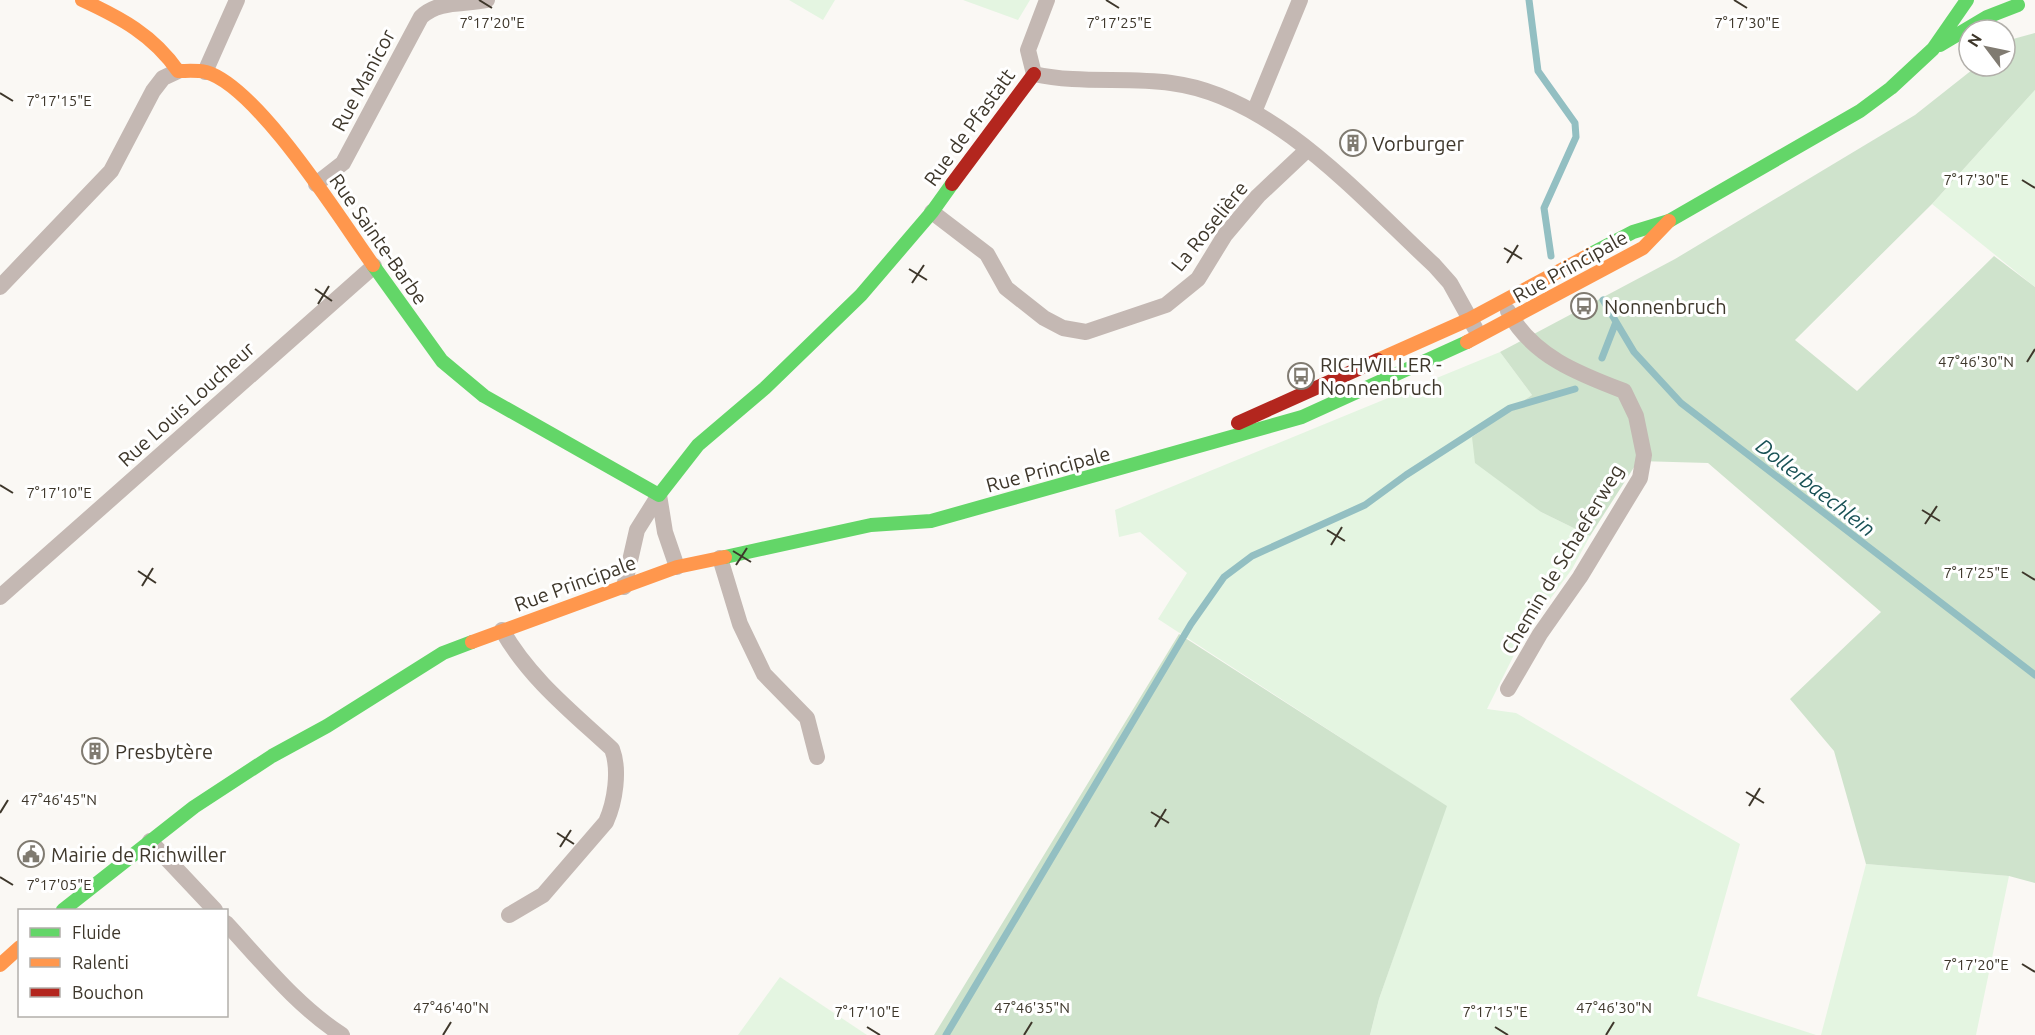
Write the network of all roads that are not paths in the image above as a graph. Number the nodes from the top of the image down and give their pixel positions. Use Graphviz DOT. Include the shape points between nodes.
graph roads {
  1 [pos="82,0"];
  2 [pos="237,0"];
  3 [pos="487,0"];
  4 [pos="1047,0"];
  5 [pos="1300,0"];
  6 [pos="1967,0"];
  7 [pos="2018,4"];
  8 [pos="1933,49"];
  9 [pos="178,71"];
  10 [pos="205,72"];
  11 [pos="1034,74"];
  12 [pos="1254,111"];
  13 [pos="1308,149"];
  14 [pos="316,184"];
  15 [pos="932,212"];
  16 [pos="1669,221"];
  17 [pos="374,266"];
  18 [pos="0,287"];
  19 [pos="1503,302"];
  20 [pos="1470,319"];
  21 [pos="1512,320"];
  22 [pos="1479,337"];
  23 [pos="1170,456"];
  24 [pos="658,495"];
  25 [pos="720,558"];
  26 [pos="677,567"];
  27 [pos="624,587"];
  28 [pos="0,597"];
  29 [pos="502,630"];
  30 [pos="1509,689"];
  31 [pos="817,757"];
  32 [pos="150,841"];
  33 [pos="64,909"];
  34 [pos="214,909"];
  35 [pos="509,915"];
  36 [pos="228,925"];
  37 [pos="18,949"];
  38 [pos="0,965"];
  39 [pos="342,1035"];
  1 -- 9 [label="main road" via="128,22 159,44"];
  2 -- 10 [label="street"];
  3 -- 14 [label="street, Rue Manicor" via="429,8 343,162"];
  4 -- 11 [label="street" via="1028,50"];
  5 -- 12 [label="street"];
  6 -- 8 [label="main road"];
  7 -- 8 [label="main road" via="1987,17"];
  8 -- 16 [label="main road" via="1860,111"];
  9 -- 10 [label="main road, Rue Sainte-Barbe"];
  9 -- 18 [label="street" via="163,78 153,91 111,171"];
  10 -- 14 [label="main road, Rue Sainte-Barbe" via="224,81 277,130"];
  11 -- 12 [label="street, Rue de Pfastatt" via="1072,80 1172,83"];
  11 -- 15 [label="main road, Rue de Pfastatt"];
  12 -- 13 [label="street, Rue de Pfastatt"];
  13 -- 15 [label="street, La Roselière" via="1251,204 1225,235 1198,279 1166,305 1086,332 1063,328 1044,318 1006,288 987,254"];
  13 -- 20 [label="street, Rue de Pfastatt" via="1434,265 1450,283"];
  14 -- 17 [label="main road, Rue Sainte-Barbe"];
  15 -- 24 [label="main road, Rue de Pfastatt" via="861,295 765,388 698,445"];
  16 -- 19 [label="main road, Rue Principale" via="1633,232"];
  16 -- 21 [label="main road, Rue Principale" via="1643,248"];
  17 -- 24 [label="main road, Rue Sainte-Barbe" via="442,361 484,396"];
  17 -- 28 [label="street, Rue Louis Loucheur"];
  19 -- 20 [label="main road, Rue Principale"];
  19 -- 21 [label="street, Chemin de Schaeferweg"];
  20 -- 22 [label="street, Rue de Pfastatt"];
  20 -- 23 [label="main road, Rue Principale"];
  21 -- 22 [label="main road, Rue Principale"];
  21 -- 30 [label="street, Chemin de Schaeferweg" via="1532,344 1576,372 1624,391 1636,416 1644,455 1640,478"];
  22 -- 23 [label="main road, Rue Principale" via="1302,417"];
  23 -- 25 [label="main road, Rue Principale" via="931,521 871,525"];
  24 -- 26 [label="street" via="664,532"];
  24 -- 27 [label="street, Rue de Pfastatt" via="637,530"];
  25 -- 26 [label="main road, Rue Principale"];
  25 -- 31 [label="street" via="740,624 764,674 807,718"];
  26 -- 27 [label="main road, Rue Principale"];
  27 -- 29 [label="main road, Rue Principale"];
  29 -- 32 [label="main road, Rue Principale" via="442,653 272,756"];
  29 -- 35 [label="street" via="537,680 612,749 617,761 606,822 543,895"];
  32 -- 33 [label="main road, Rue Principale"];
  32 -- 34 [label="street"];
  36 -- 39 [label="street" via="292,994"];
  37 -- 38 [label="main road"];
}
